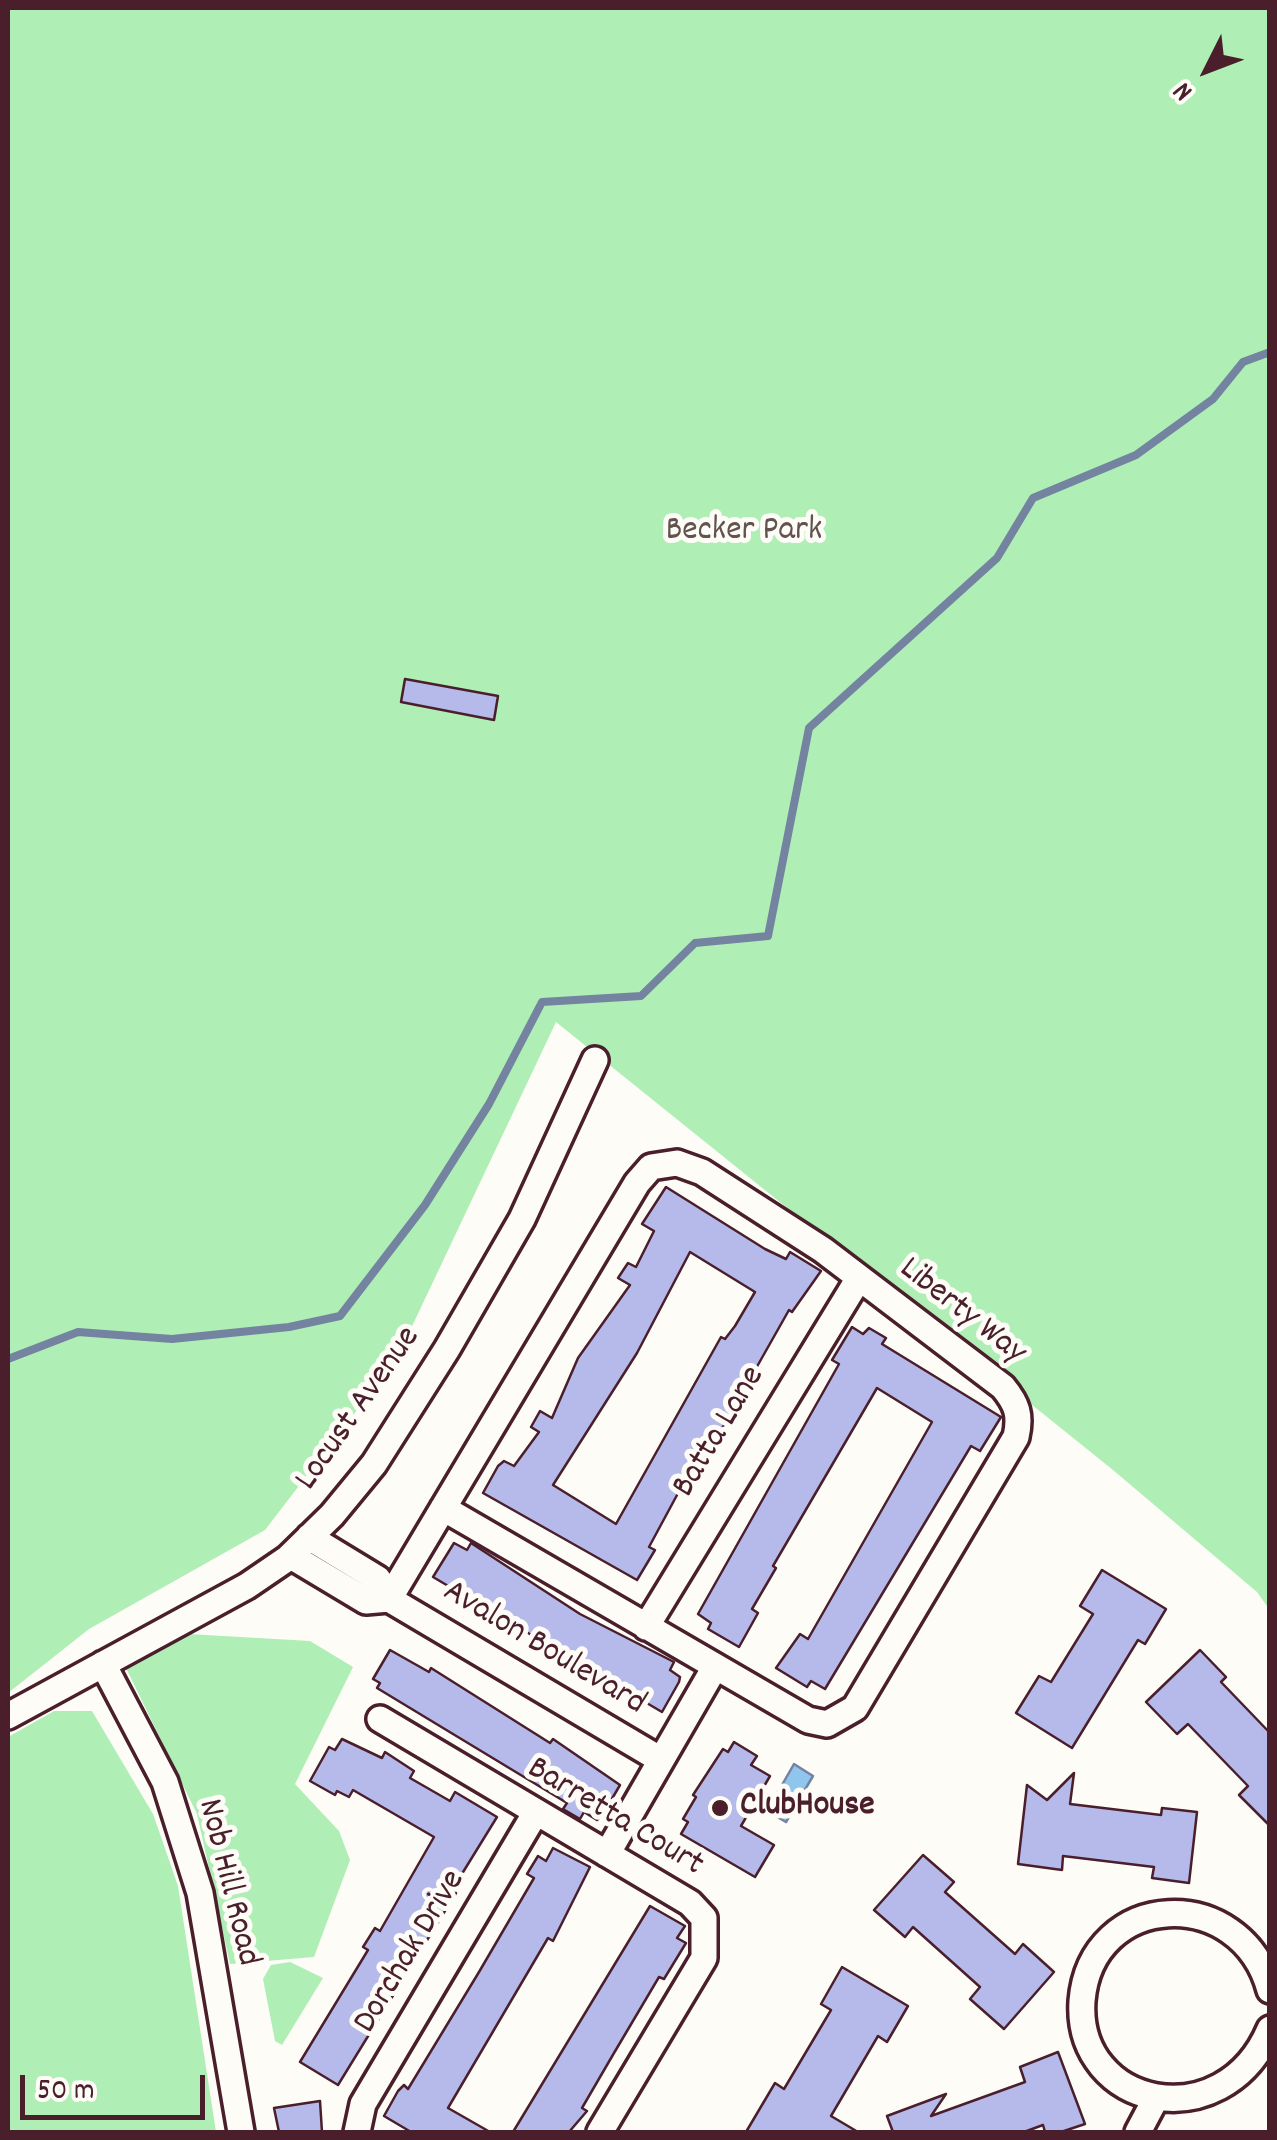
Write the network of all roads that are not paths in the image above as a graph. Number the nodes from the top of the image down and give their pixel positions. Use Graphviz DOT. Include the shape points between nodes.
graph roads {
  1 [pos="595,1060"];
  2 [pos="860,1278"];
  3 [pos="443,1508"];
  4 [pos="300,1547"];
  5 [pos="389,1599"];
  6 [pos="646,1627"];
  7 [pos="103,1664"];
  8 [pos="716,1667"];
  9 [pos="8,1716"];
  10 [pos="380,1719"];
  11 [pos="660,1760"];
  12 [pos="536,1812"];
  13 [pos="607,1854"];
  14 [pos="1270,1990"];
  15 [pos="1270,2029"];
  16 [pos="1156,2100"];
  17 [pos="241,2132"];
  18 [pos="357,2132"];
  19 [pos="600,2132"];
  20 [pos="1138,2132"];
  1 -- 4 [label="street, Locust Avenue" via="522,1218 447,1349 374,1464"];
  2 -- 3 [label="street, Liberty Way" via="702,1172 677,1163 651,1167"];
  2 -- 6 [label="street, Batta Lane"];
  2 -- 8 [label="street, Liberty Way" via="1003,1387 1016,1402 1016,1436 855,1708 842,1719 808,1720"];
  3 -- 5 [label="street, Liberty Way"];
  3 -- 6 [label="street, Liberty Way"];
  4 -- 5 [label="street, Avalon Boulevard" via="366,1600"];
  4 -- 7 [label="street, Locust Avenue" via="247,1586"];
  5 -- 11 [label="street, Avalon Boulevard"];
  6 -- 8 [label="street, Liberty Way"];
  7 -- 9 [label="street, Locust Avenue"];
  7 -- 17 [label="street, Nob Hill Road" via="165,1782 200,1893"];
  8 -- 11 [label="street, Avalon Boulevard"];
  10 -- 12 [label="street, Barretta Court"];
  11 -- 13 [label="street, Avalon Boulevard"];
  12 -- 13 [label="street, Barretta Court"];
  12 -- 18 [label="street, Dorchak Drive" via="363,2104"];
  13 -- 19 [label="street, Barretta Court" via="690,1903 704,1918 707,1941 704,1958"];
  14 -- 16 [label="street" via="1248,1944 1196,1914 1164,1913 1133,1922 1107,1942 1089,1970 1082,2002 1086,2035 1101,2064 1125,2087"];
  15 -- 16 [label="street" via="1240,2079 1214,2095"];
  16 -- 20 [label="street"];
}
